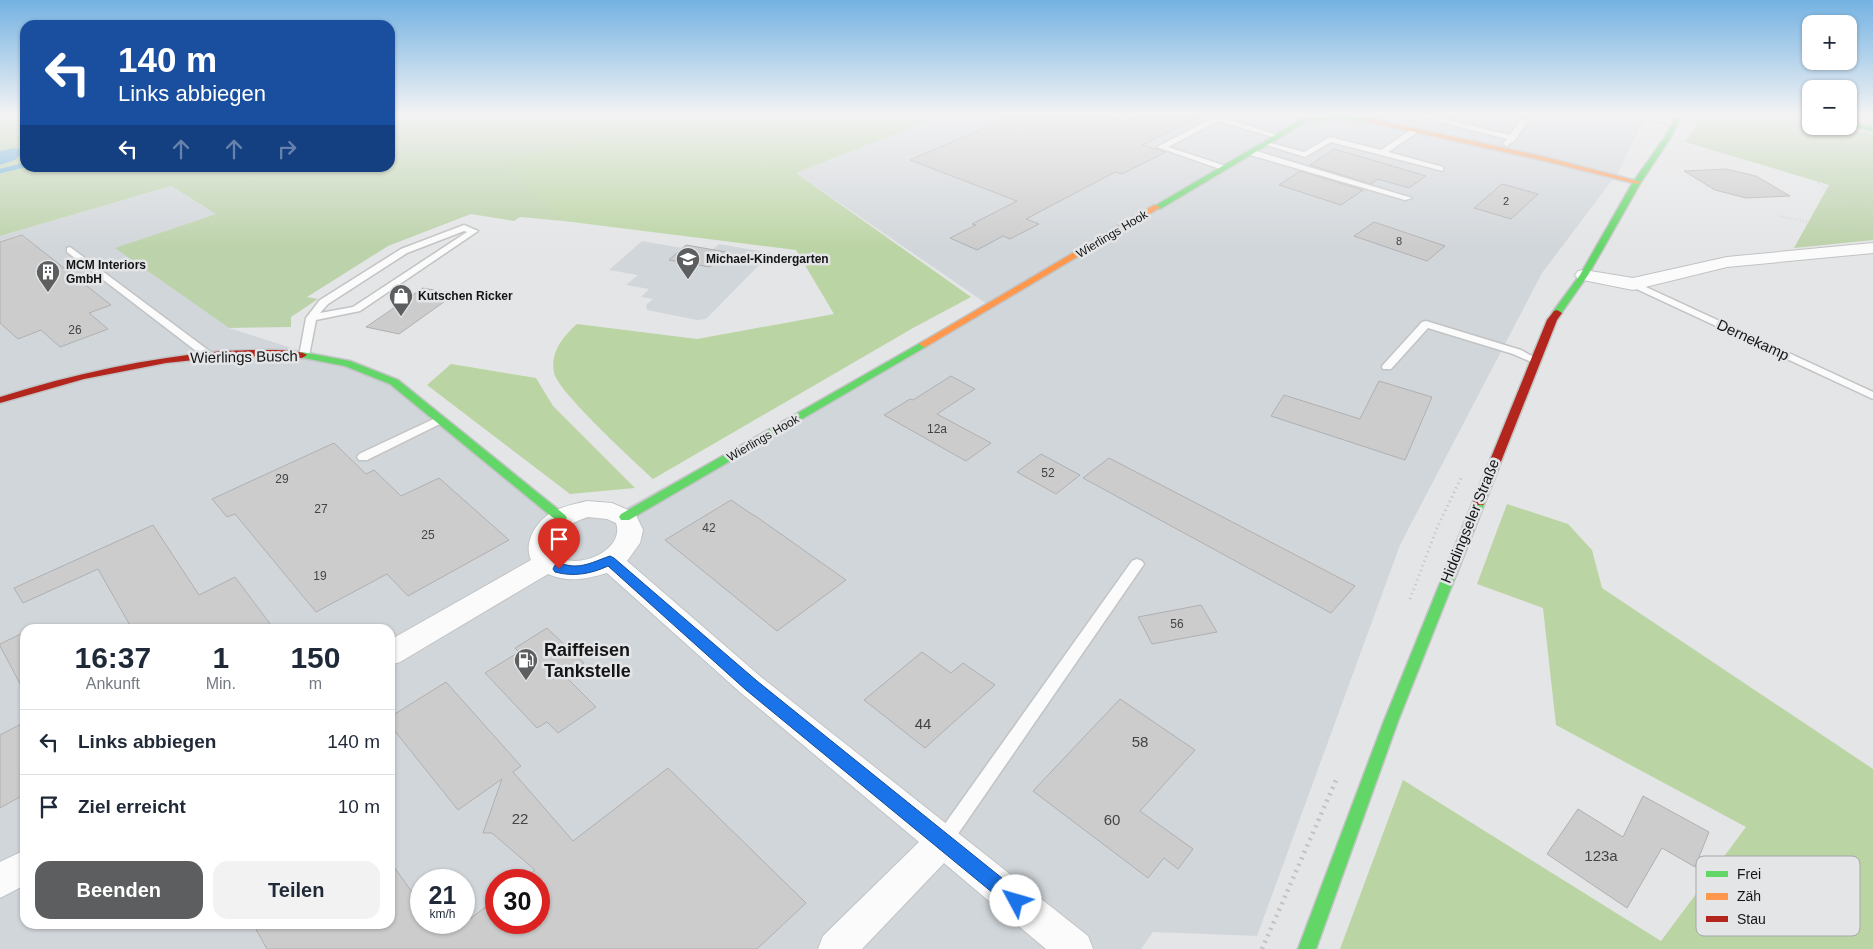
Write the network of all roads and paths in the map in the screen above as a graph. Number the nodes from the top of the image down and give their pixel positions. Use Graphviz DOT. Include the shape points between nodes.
graph roads {
  1 [pos="1197,159"];
  2 [pos="1238,159"];
  3 [pos="1275,159"];
  4 [pos="1405,159"];
  5 [pos="1542,159"];
  6 [pos="1652,159"];
  7 [pos="1826,159"];
  8 [pos="1223,168"];
  9 [pos="1440,169"];
  10 [pos="1637,182"];
  11 [pos="1408,198"];
  12 [pos="1873,212"];
  13 [pos="1780,216"];
  14 [pos="1873,230"];
  15 [pos="1873,248"];
  16 [pos="70,250"];
  17 [pos="1584,275"];
  18 [pos="1633,284"];
  19 [pos="311,318"];
  20 [pos="208,355"];
  21 [pos="304,356"];
  22 [pos="1536,361"];
  23 [pos="1387,367"];
  24 [pos="1873,396"];
  25 [pos="0,400"];
  26 [pos="440,420"];
  27 [pos="363,457"];
  28 [pos="625,517"];
  29 [pos="561,518"];
  30 [pos="610,561"];
  31 [pos="547,562"];
  32 [pos="1137,564"];
  33 [pos="395,651"];
  34 [pos="943,841"];
  35 [pos="20,869"];
  36 [pos="0,881"];
  37 [pos="836,949"];
  38 [pos="1076,949"];
  39 [pos="1307,949"];
  1 -- 8 [label="lane"];
  2 -- 8 [label="street, Wierlings Hook"];
  3 -- 11 [label="lane"];
  4 -- 9 [label="lane"];
  5 -- 10 [label="street, Wierlings Hook"];
  6 -- 10 [label="street, Hiddingseler Straße"];
  7 -- 12 [label="path" via="1823,164 1826,174 1817,182"];
  8 -- 28 [label="street, Wierlings Hook"];
  10 -- 17 [label="street, Hiddingseler Straße"];
  13 -- 14 [label="path" via="1834,228"];
  15 -- 18 [label="street, Dernekamp" via="1727,262"];
  16 -- 20 [label="lane"];
  17 -- 18 [label="street, Dernekamp"];
  17 -- 22 [label="street, Hiddingseler Straße" via="1552,320"];
  18 -- 24 [label="lane, Dernekamp"];
  19 -- 19 [label="lane" via="324,302 404,251 464,228 474,231 356,309"];
  19 -- 21 [label="lane"];
  20 -- 21 [label="street, Wierlings Busch" via="265,353"];
  20 -- 25 [label="street, Wierlings Busch" via="92,373"];
  21 -- 26 [label="street, Wierlings Busch" via="352,365 389,379"];
  22 -- 23 [label="lane" via="1426,324"];
  22 -- 39 [label="street, Hiddingseler Straße" via="1391,721"];
  26 -- 27 [label="lane"];
  26 -- 29 [label="street, Wierlings Busch"];
  28 -- 29 [label="street" via="611,510 599,509"];
  28 -- 30 [label="street" via="631,527 631,539"];
  29 -- 31 [label="street" via="546,531 539,546"];
  30 -- 31 [label="street" via="576,571 559,569"];
  30 -- 34 [label="street" via="752,686"];
  31 -- 33 [label="street"];
  32 -- 34 [label="lane"];
  34 -- 37 [label="street"];
  34 -- 38 [label="street"];
  35 -- 36 [label="street"];
}
